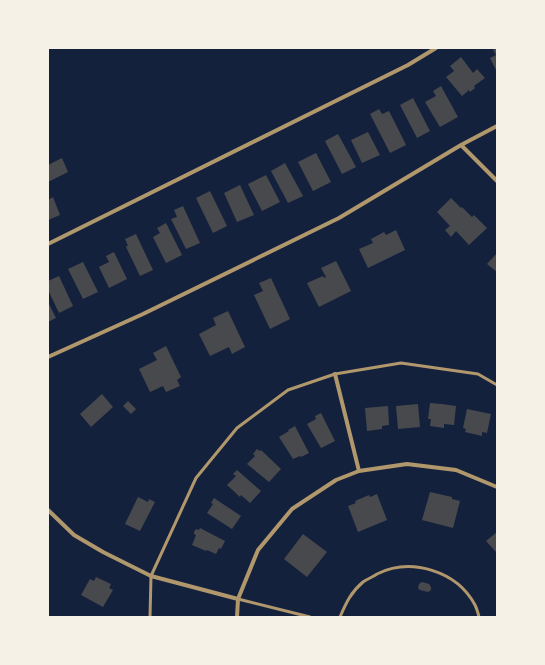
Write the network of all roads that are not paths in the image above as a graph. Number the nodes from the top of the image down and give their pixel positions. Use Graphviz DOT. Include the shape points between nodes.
graph roads {
  1 [pos="436,48"];
  2 [pos="497,126"];
  3 [pos="461,146"];
  4 [pos="497,181"];
  5 [pos="48,244"];
  6 [pos="48,357"];
  7 [pos="335,374"];
  8 [pos="497,385"];
  9 [pos="359,471"];
  10 [pos="497,487"];
  11 [pos="48,510"];
  12 [pos="151,576"];
  13 [pos="238,599"];
  14 [pos="150,617"];
  15 [pos="237,617"];
  16 [pos="310,617"];
  17 [pos="340,617"];
  18 [pos="479,617"];
  1 -- 5 [label="street" via="408,65"];
  2 -- 3 [label="street"];
  3 -- 4 [label="street"];
  3 -- 6 [label="street" via="339,218 143,314"];
  7 -- 8 [label="lane" via="401,363 478,374"];
  7 -- 9 [label="street"];
  7 -- 12 [label="lane" via="288,390 237,428 196,478"];
  9 -- 10 [label="street" via="407,464 456,470"];
  9 -- 13 [label="street" via="336,480 292,509 258,550"];
  11 -- 12 [label="street" via="74,535"];
  12 -- 13 [label="street"];
  12 -- 14 [label="lane"];
  13 -- 15 [label="street"];
  13 -- 16 [label="lane"];
  17 -- 18 [label="lane" via="347,600 364,581 387,569 412,566 437,572 459,585 475,605"];
}
